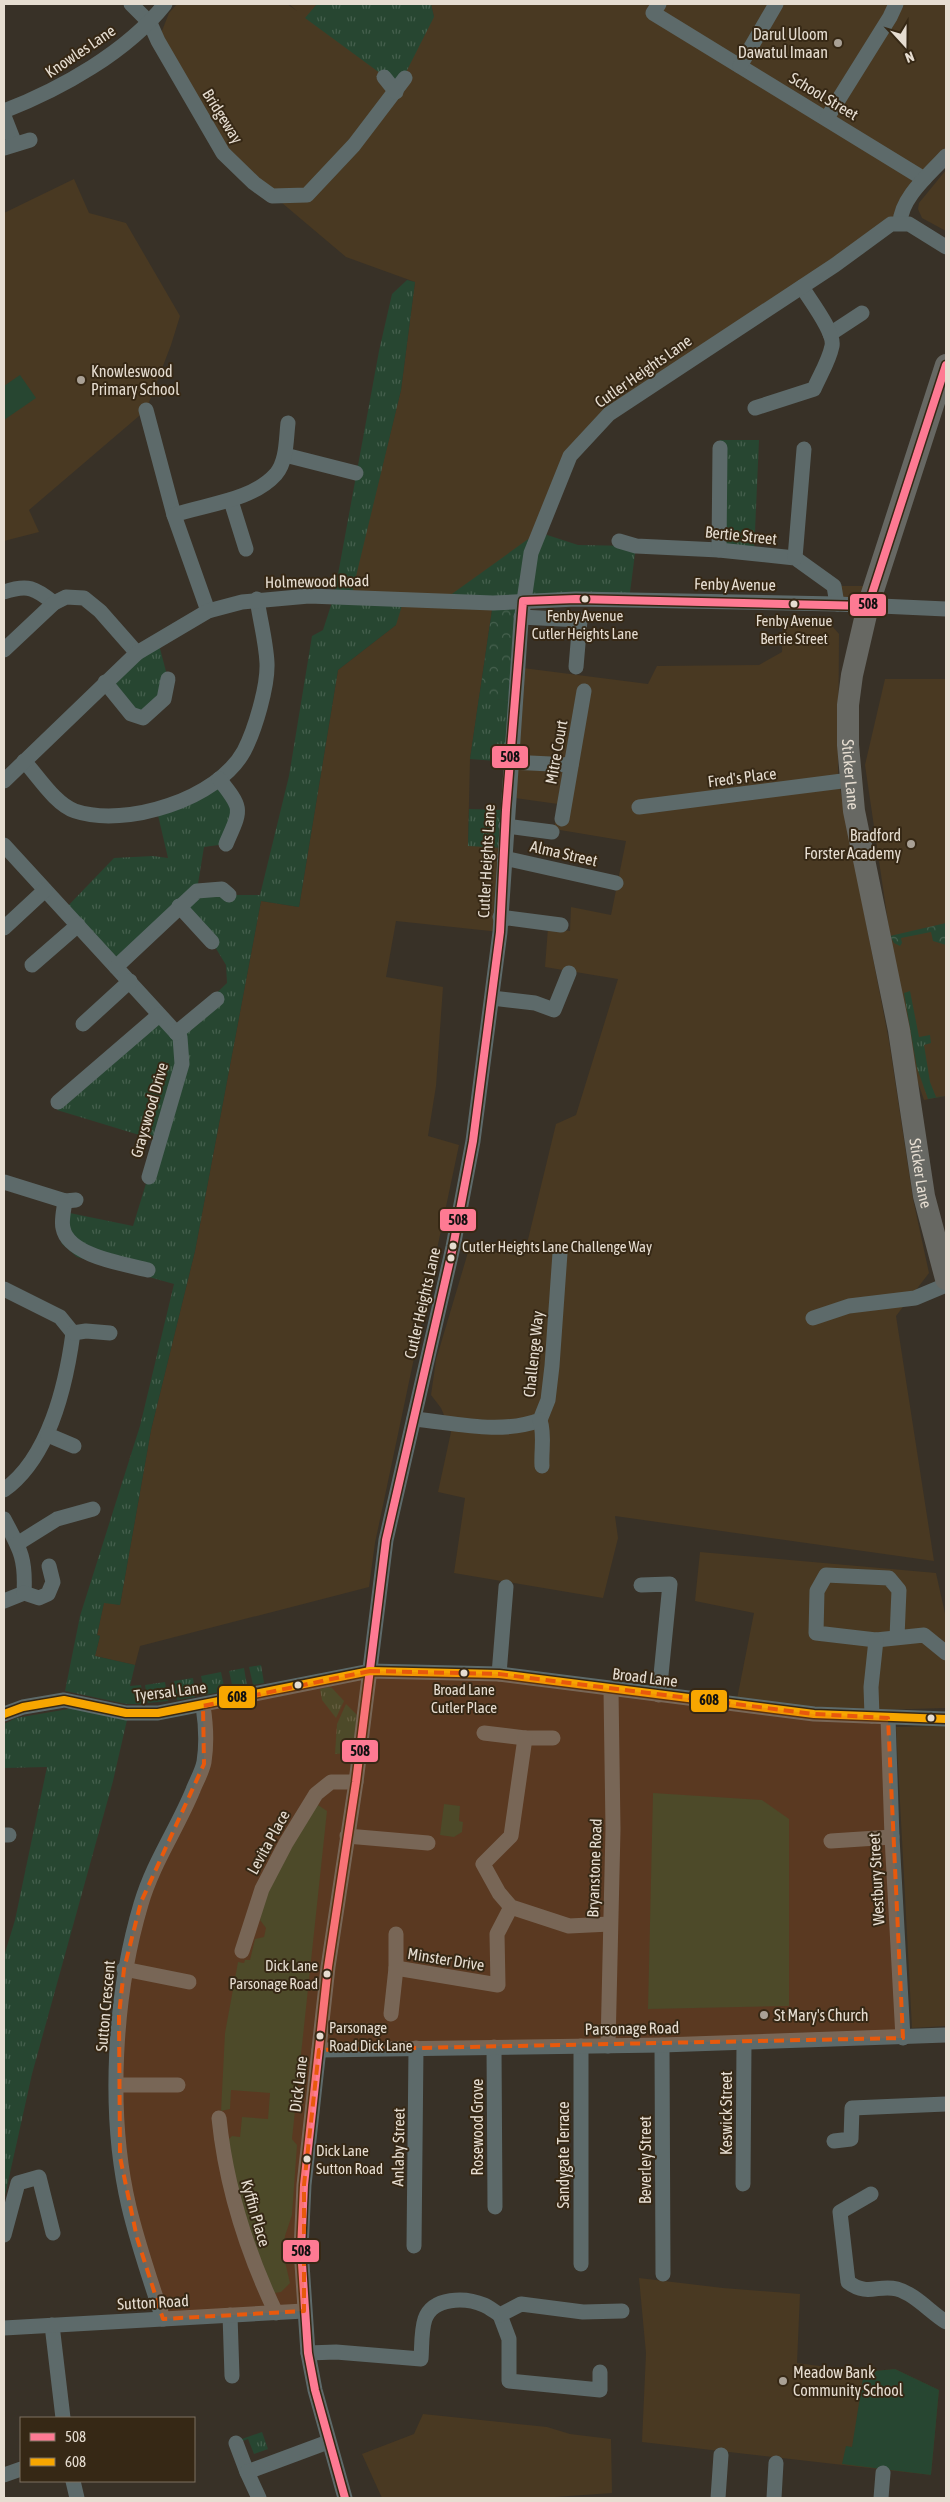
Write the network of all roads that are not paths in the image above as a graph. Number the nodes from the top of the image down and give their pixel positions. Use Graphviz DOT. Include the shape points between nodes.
graph roads {
  1 [pos="131,4"];
  2 [pos="165,4"];
  3 [pos="776,4"];
  4 [pos="896,4"];
  5 [pos="656,8"];
  6 [pos="150,23"];
  7 [pos="740,66"];
  8 [pos="384,76"];
  9 [pos="405,78"];
  10 [pos="396,92"];
  11 [pos="4,111"];
  12 [pos="4,116"];
  13 [pos="828,118"];
  14 [pos="16,144"];
  15 [pos="946,156"];
  16 [pos="924,179"];
  17 [pos="900,222"];
  18 [pos="942,241"];
  19 [pos="802,287"];
  20 [pos="862,314"];
  21 [pos="830,334"];
  22 [pos="946,365"];
  23 [pos="755,408"];
  24 [pos="146,410"];
  25 [pos="288,422"];
  26 [pos="720,448"];
  27 [pos="804,449"];
  28 [pos="285,455"];
  29 [pos="356,473"];
  30 [pos="231,501"];
  31 [pos="174,515"];
  32 [pos="619,541"];
  33 [pos="246,548"];
  34 [pos="719,550"];
  35 [pos="795,558"];
  36 [pos="4,592"];
  37 [pos="257,599"];
  38 [pos="523,601"];
  39 [pos="54,603"];
  40 [pos="837,604"];
  41 [pos="868,606"];
  42 [pos="946,609"];
  43 [pos="208,611"];
  44 [pos="521,617"];
  45 [pos="4,650"];
  46 [pos="138,653"];
  47 [pos="576,667"];
  48 [pos="168,680"];
  49 [pos="105,682"];
  50 [pos="584,691"];
  51 [pos="24,761"];
  52 [pos="510,762"];
  53 [pos="571,765"];
  54 [pos="219,779"];
  55 [pos="850,780"];
  56 [pos="4,781"];
  57 [pos="640,807"];
  58 [pos="562,819"];
  59 [pos="506,826"];
  60 [pos="552,832"];
  61 [pos="4,844"];
  62 [pos="226,844"];
  63 [pos="504,858"];
  64 [pos="616,883"];
  65 [pos="45,890"];
  66 [pos="229,895"];
  67 [pos="179,906"];
  68 [pos="500,918"];
  69 [pos="78,925"];
  70 [pos="561,925"];
  71 [pos="4,928"];
  72 [pos="212,942"];
  73 [pos="32,965"];
  74 [pos="116,967"];
  75 [pos="569,974"];
  76 [pos="130,981"];
  77 [pos="492,998"];
  78 [pos="218,999"];
  79 [pos="159,1015"];
  80 [pos="83,1024"];
  81 [pos="176,1033"];
  82 [pos="58,1102"];
  83 [pos="149,1177"];
  84 [pos="4,1182"];
  85 [pos="560,1253"];
  86 [pos="148,1270"];
  87 [pos="946,1279"];
  88 [pos="946,1285"];
  89 [pos="4,1289"];
  90 [pos="813,1318"];
  91 [pos="73,1333"];
  92 [pos="110,1333"];
  93 [pos="414,1419"];
  94 [pos="540,1420"];
  95 [pos="48,1435"];
  96 [pos="74,1446"];
  97 [pos="542,1466"];
  98 [pos="4,1490"];
  99 [pos="93,1509"];
  100 [pos="4,1519"];
  101 [pos="17,1544"];
  102 [pos="49,1566"];
  103 [pos="641,1585"];
  104 [pos="506,1587"];
  105 [pos="24,1593"];
  106 [pos="4,1601"];
  107 [pos="897,1637"];
  108 [pos="876,1640"];
  109 [pos="946,1654"];
  110 [pos="370,1671"];
  111 [pos="499,1674"];
  112 [pos="611,1690"];
  113 [pos="659,1695"];
  114 [pos="203,1706"];
  115 [pos="4,1714"];
  116 [pos="872,1716"];
  117 [pos="888,1718"];
  118 [pos="946,1719"];
  119 [pos="484,1733"];
  120 [pos="525,1738"];
  121 [pos="554,1738"];
  122 [pos="356,1782"];
  123 [pos="347,1836"];
  124 [pos="892,1837"];
  125 [pos="831,1841"];
  126 [pos="428,1844"];
  127 [pos="511,1907"];
  128 [pos="610,1924"];
  129 [pos="396,1934"];
  130 [pos="242,1951"];
  131 [pos="396,1968"];
  132 [pos="124,1969"];
  133 [pos="189,1982"];
  134 [pos="391,2014"];
  135 [pos="946,2035"];
  136 [pos="903,2038"];
  137 [pos="744,2043"];
  138 [pos="662,2045"];
  139 [pos="580,2046"];
  140 [pos="608,2046"];
  141 [pos="494,2047"];
  142 [pos="416,2048"];
  143 [pos="319,2050"];
  144 [pos="117,2085"];
  145 [pos="178,2085"];
  146 [pos="946,2104"];
  147 [pos="219,2118"];
  148 [pos="834,2141"];
  149 [pos="743,2184"];
  150 [pos="871,2194"];
  151 [pos="495,2207"];
  152 [pos="53,2233"];
  153 [pos="4,2235"];
  154 [pos="414,2246"];
  155 [pos="581,2264"];
  156 [pos="663,2274"];
  157 [pos="304,2310"];
  158 [pos="622,2311"];
  159 [pos="276,2313"];
  160 [pos="230,2315"];
  161 [pos="500,2315"];
  162 [pos="163,2319"];
  163 [pos="946,2322"];
  164 [pos="52,2325"];
  165 [pos="4,2328"];
  166 [pos="308,2353"];
  167 [pos="600,2372"];
  168 [pos="232,2376"];
  169 [pos="63,2417"];
  170 [pos="328,2442"];
  171 [pos="236,2443"];
  172 [pos="721,2455"];
  173 [pos="776,2463"];
  174 [pos="20,2469"];
  175 [pos="247,2472"];
  176 [pos="884,2473"];
  177 [pos="4,2475"];
  178 [pos="73,2482"];
  179 [pos="77,2498"];
  180 [pos="259,2498"];
  181 [pos="345,2498"];
  182 [pos="718,2498"];
  183 [pos="774,2498"];
  184 [pos="881,2498"];
  1 -- 6 [label="street, Bridgeway"];
  2 -- 6 [label="street, Knowles Lane"];
  3 -- 7 [label="street"];
  4 -- 13 [label="street"];
  5 -- 7 [label="street, School Street"];
  6 -- 10 [label="street, Bridgeway" via="223,153 272,196 306,195 354,145"];
  6 -- 11 [label="street, Knowles Lane" via="90,68 42,97"];
  7 -- 13 [label="street, School Street"];
  8 -- 10 [label="street"];
  9 -- 10 [label="street, Bridgeway"];
  12 -- 14 [label="street"];
  13 -- 16 [label="street, School Street"];
  15 -- 16 [label="street"];
  16 -- 17 [label="street" via="906,203"];
  17 -- 18 [label="street"];
  17 -- 19 [label="street, Cutler Heights Lane" via="886,227"];
  19 -- 21 [label="street"];
  19 -- 38 [label="street, Cutler Heights Lane" via="609,414 570,456 531,553"];
  20 -- 21 [label="street"];
  21 -- 23 [label="street" via="833,344 814,389"];
  22 -- 41 [label="highway, Sticker Lane"];
  24 -- 31 [label="street"];
  25 -- 28 [label="street"];
  26 -- 34 [label="street"];
  27 -- 35 [label="street"];
  28 -- 29 [label="street"];
  28 -- 30 [label="street" via="276,474"];
  30 -- 31 [label="street" via="199,506"];
  30 -- 33 [label="street"];
  31 -- 43 [label="street"];
  32 -- 34 [label="street, Bertie Street" via="636,546"];
  34 -- 35 [label="street, Bertie Street"];
  35 -- 40 [label="street, Bertie Street" via="834,586"];
  36 -- 39 [label="street" via="17,587 35,588"];
  37 -- 38 [label="street, Holmewood Road" via="309,596 492,603"];
  37 -- 43 [label="street, Holmewood Road"];
  37 -- 54 [label="street" via="267,664 259,713 243,752"];
  38 -- 40 [label="street, Fenby Avenue" via="576,599"];
  38 -- 44 [label="street, Cutler Heights Lane"];
  39 -- 45 [label="street"];
  39 -- 46 [label="street" via="66,597 84,598"];
  40 -- 41 [label="street, Fenby Avenue"];
  41 -- 42 [label="street, Fenby Avenue"];
  41 -- 55 [label="highway, Sticker Lane" via="848,705"];
  43 -- 46 [label="street, Holmewood Road"];
  44 -- 47 [label="street" via="580,620"];
  44 -- 52 [label="street, Cutler Heights Lane"];
  46 -- 49 [label="street, Holmewood Road"];
  48 -- 49 [label="street" via="164,699 143,718 131,714"];
  49 -- 51 [label="street, Holmewood Road"];
  50 -- 53 [label="street, Mitre Court"];
  51 -- 54 [label="street" via="56,797 74,811 112,816 157,811 185,800"];
  51 -- 56 [label="street, Holmewood Road"];
  52 -- 53 [label="street"];
  52 -- 59 [label="street, Cutler Heights Lane"];
  53 -- 58 [label="street, Mitre Court"];
  54 -- 62 [label="street" via="234,799 239,814"];
  55 -- 57 [label="street, Fred's Place"];
  55 -- 87 [label="highway, Sticker Lane" via="899,1030 924,1196"];
  59 -- 60 [label="street"];
  59 -- 63 [label="street, Cutler Heights Lane"];
  61 -- 65 [label="street"];
  63 -- 64 [label="street, Alma Street"];
  63 -- 68 [label="street, Cutler Heights Lane"];
  65 -- 69 [label="street"];
  65 -- 71 [label="street"];
  66 -- 67 [label="street" via="222,890 206,889 197,891"];
  67 -- 72 [label="street"];
  67 -- 74 [label="street"];
  68 -- 70 [label="street"];
  68 -- 77 [label="street, Cutler Heights Lane"];
  69 -- 73 [label="street"];
  69 -- 74 [label="street"];
  74 -- 76 [label="street"];
  75 -- 77 [label="street" via="554,1010"];
  76 -- 79 [label="street"];
  76 -- 80 [label="street"];
  77 -- 93 [label="street, Cutler Heights Lane" via="458,1224"];
  78 -- 81 [label="street"];
  79 -- 81 [label="street"];
  79 -- 82 [label="street"];
  81 -- 83 [label="street, Grayswood Drive" via="180,1037 182,1064"];
  84 -- 86 [label="street" via="67,1204 62,1229 70,1243 87,1254"];
  85 -- 94 [label="street, Challenge Way" via="548,1400"];
  88 -- 90 [label="street" via="915,1298 849,1306"];
  89 -- 91 [label="street" via="60,1317"];
  91 -- 92 [label="street"];
  91 -- 95 [label="street" via="69,1364"];
  93 -- 94 [label="street, Challenge Way" via="460,1427 525,1426"];
  93 -- 110 [label="street, Cutler Heights Lane" via="386,1540"];
  94 -- 97 [label="street" via="544,1433"];
  95 -- 96 [label="street"];
  95 -- 98 [label="street" via="31,1461"];
  99 -- 101 [label="street" via="57,1519"];
  100 -- 101 [label="street"];
  101 -- 105 [label="street" via="25,1567"];
  102 -- 105 [label="street" via="53,1582 48,1594 39,1598"];
  103 -- 113 [label="street" via="670,1584"];
  104 -- 111 [label="street"];
  105 -- 106 [label="street"];
  107 -- 108 [label="street"];
  107 -- 108 [label="street" via="899,1590 889,1578 826,1575 817,1591 816,1633"];
  107 -- 109 [label="street" via="924,1635"];
  108 -- 116 [label="street" via="871,1687"];
  110 -- 111 [label="street, Broad Lane"];
  110 -- 114 [label="street, Tyersal Lane"];
  110 -- 122 [label="street, Dick Lane"];
  111 -- 112 [label="street, Broad Lane"];
  112 -- 113 [label="street, Broad Lane"];
  112 -- 128 [label="street, Bryanstone Road" via="613,1829"];
  113 -- 116 [label="street, Broad Lane" via="814,1714"];
  114 -- 115 [label="street, Tyersal Lane" via="142,1714 73,1701 46,1702"];
  114 -- 132 [label="street, Sutton Crescent" via="206,1726 204,1764 160,1854 141,1902"];
  116 -- 117 [label="street, Broad Lane"];
  117 -- 118 [label="street, Broad Lane"];
  117 -- 124 [label="street, Westbury Street"];
  119 -- 120 [label="street"];
  120 -- 121 [label="street"];
  120 -- 127 [label="street" via="511,1836 483,1864"];
  122 -- 123 [label="street, Dick Lane"];
  122 -- 130 [label="street, Levita Place" via="332,1782 316,1794 262,1889"];
  123 -- 126 [label="street"];
  123 -- 143 [label="street, Dick Lane"];
  124 -- 125 [label="street"];
  124 -- 136 [label="street, Westbury Street"];
  127 -- 128 [label="street" via="569,1926"];
  127 -- 131 [label="street, Minster Drive" via="497,1934 498,1985"];
  128 -- 140 [label="street, Bryanstone Road"];
  129 -- 131 [label="street"];
  131 -- 134 [label="street"];
  132 -- 133 [label="street"];
  132 -- 144 [label="street, Sutton Crescent"];
  135 -- 136 [label="street, Parsonage Road"];
  136 -- 137 [label="street, Parsonage Road"];
  137 -- 138 [label="street, Parsonage Road"];
  137 -- 149 [label="street, Keswick Street"];
  138 -- 140 [label="street, Parsonage Road"];
  138 -- 156 [label="street, Beverley Street"];
  139 -- 140 [label="street, Parsonage Road"];
  139 -- 141 [label="street, Parsonage Road"];
  139 -- 155 [label="street, Sandygate Terrace"];
  141 -- 142 [label="street, Parsonage Road"];
  141 -- 151 [label="street, Rosewood Grove"];
  142 -- 143 [label="street, Parsonage Road"];
  142 -- 154 [label="street, Anlaby Street"];
  143 -- 157 [label="street, Dick Lane" via="304,2185 301,2249"];
  144 -- 145 [label="street"];
  144 -- 162 [label="street, Sutton Crescent" via="120,2157 129,2205"];
  146 -- 148 [label="street" via="852,2108 851,2139"];
  147 -- 159 [label="street, Kyffin Place" via="223,2156 243,2237"];
  150 -- 163 [label="street" via="840,2212 848,2282 859,2290 897,2289 915,2298"];
  152 -- 153 [label="street" via="39,2177 18,2183"];
  157 -- 159 [label="street, Sutton Road"];
  157 -- 166 [label="street, Dick Lane"];
  158 -- 161 [label="street" via="583,2312 521,2304"];
  159 -- 160 [label="street, Sutton Road"];
  160 -- 162 [label="street, Sutton Road"];
  160 -- 168 [label="street"];
  161 -- 166 [label="street" via="483,2304 443,2301 425,2320 421,2359"];
  161 -- 167 [label="street" via="509,2339 509,2381 600,2390"];
  162 -- 164 [label="street, Sutton Road"];
  164 -- 165 [label="street, Sutton Road"];
  164 -- 169 [label="street"];
  166 -- 170 [label="street, Dick Lane"];
  170 -- 175 [label="street"];
  170 -- 181 [label="street, Dick Lane"];
  171 -- 175 [label="street"];
  172 -- 182 [label="street"];
  173 -- 183 [label="street"];
  174 -- 177 [label="street"];
  175 -- 180 [label="street"];
  176 -- 184 [label="street"];
  178 -- 179 [label="street"];
}
